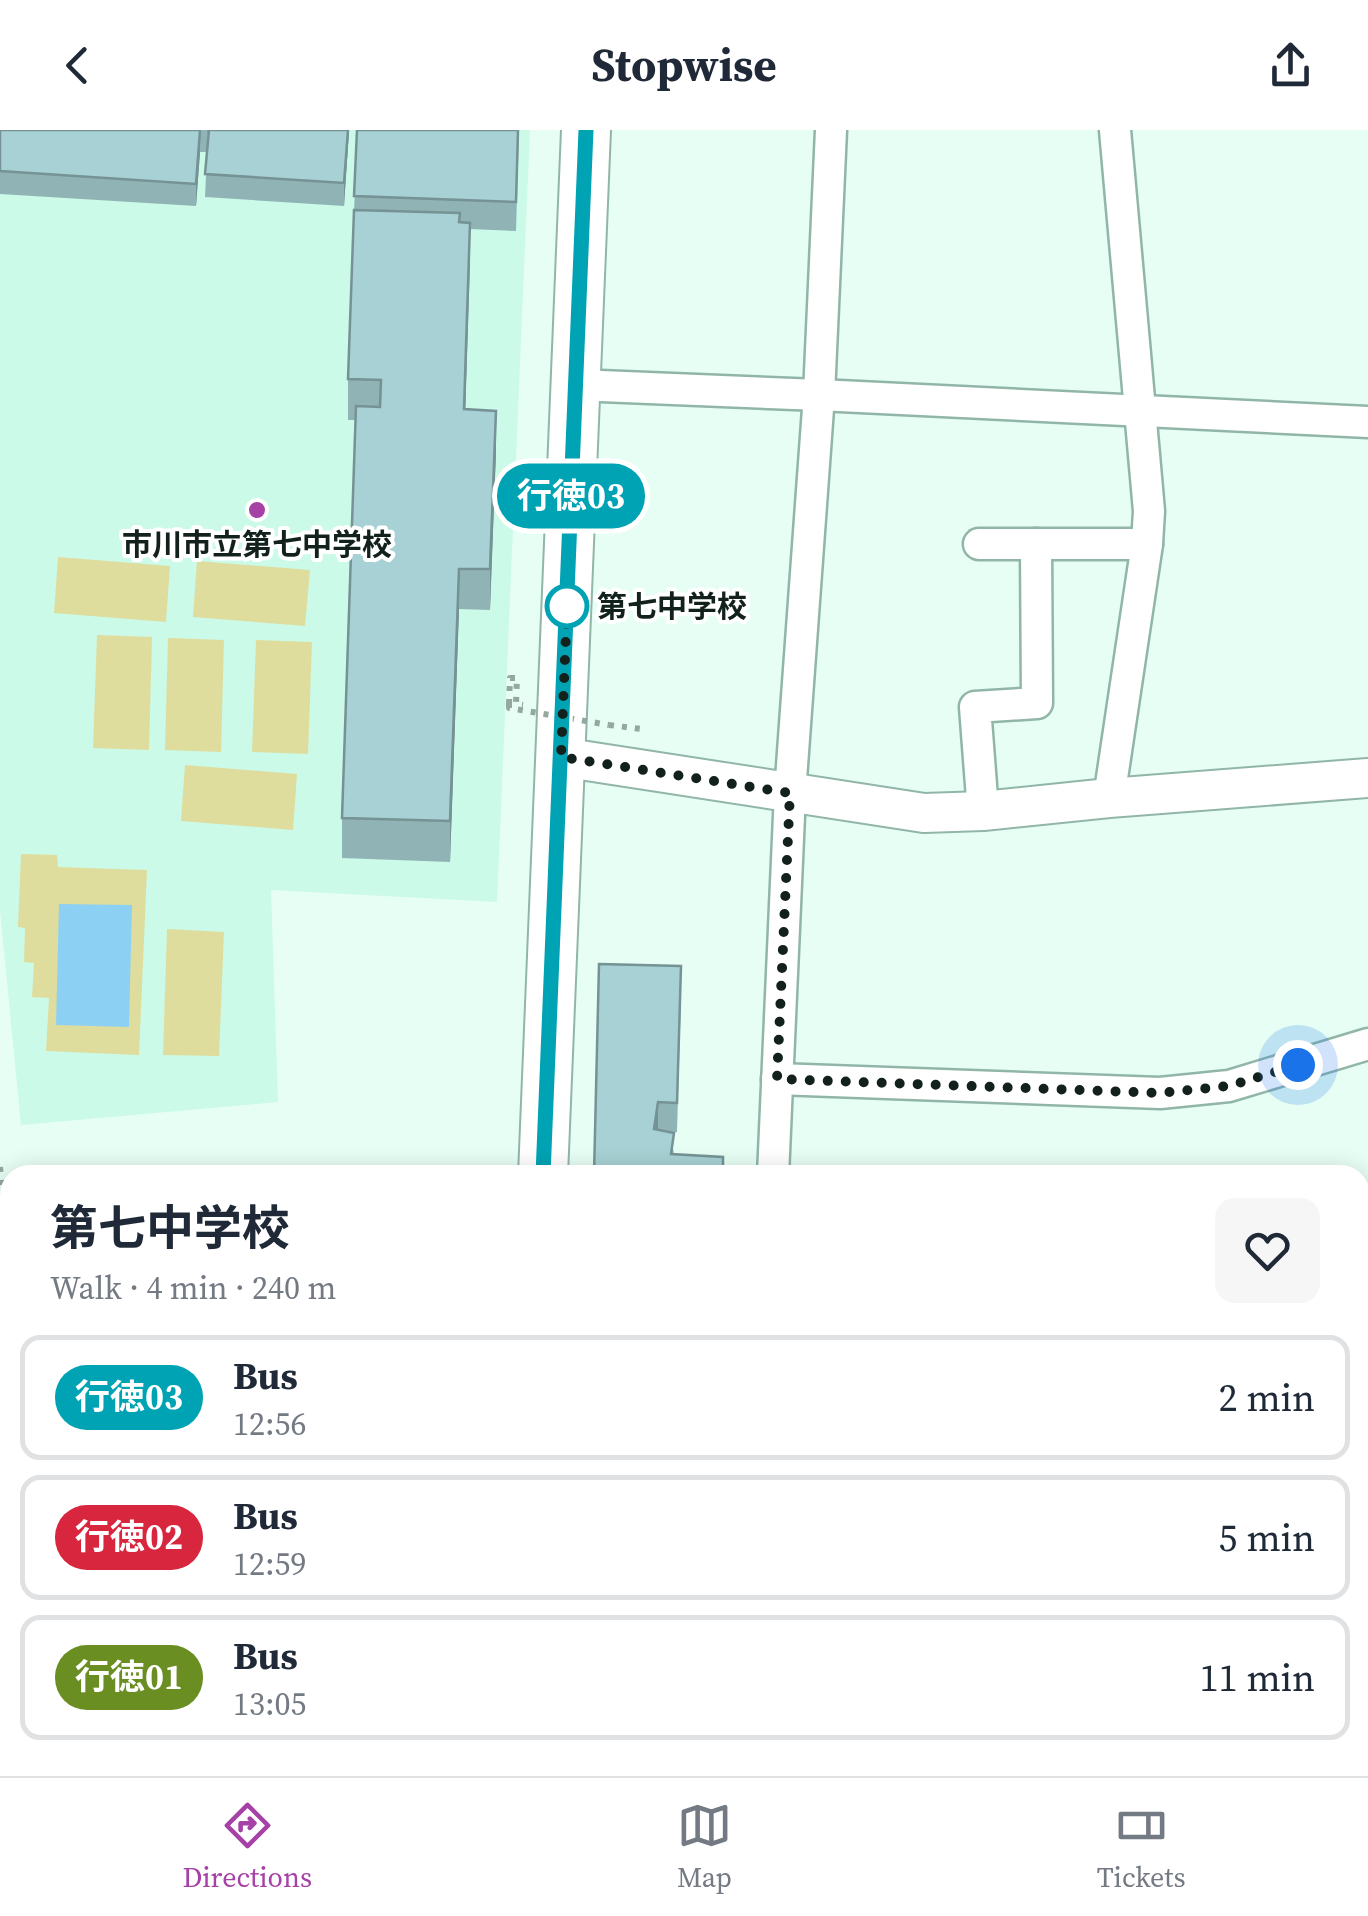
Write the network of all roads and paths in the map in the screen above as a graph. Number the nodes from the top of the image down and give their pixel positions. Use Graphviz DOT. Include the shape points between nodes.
graph roads {
  1 [pos="586,130"];
  2 [pos="831,130"];
  3 [pos="1114,130"];
  4 [pos="576,386"];
  5 [pos="819,394"];
  6 [pos="1141,410"];
  7 [pos="1368,422"];
  8 [pos="979,544"];
  9 [pos="1036,544"];
  10 [pos="1147,544"];
  11 [pos="513,704"];
  12 [pos="609,724"];
  13 [pos="561,757"];
  14 [pos="1368,778"];
  15 [pos="790,793"];
  16 [pos="1109,798"];
  17 [pos="983,811"];
  18 [pos="1368,1044"];
  19 [pos="777,1079"];
  20 [pos="543,1165"];
  21 [pos="773,1165"];
  1 -- 4 [label="main road"];
  2 -- 5 [label="street"];
  3 -- 6 [label="street"];
  4 -- 5 [label="street"];
  4 -- 13 [label="main road"];
  5 -- 6 [label="street"];
  5 -- 15 [label="street"];
  6 -- 7 [label="street"];
  6 -- 10 [label="street"];
  8 -- 9 [label="street"];
  9 -- 10 [label="street"];
  9 -- 17 [label="street" via="1036,703 976,707"];
  10 -- 16 [label="street"];
  11 -- 12 [label="path, bridge" via="509,708"];
  13 -- 15 [label="street"];
  13 -- 20 [label="main road"];
  14 -- 16 [label="street"];
  15 -- 17 [label="street" via="924,813"];
  15 -- 19 [label="street"];
  16 -- 17 [label="street"];
  18 -- 19 [label="street" via="1229,1086 1160,1093"];
  19 -- 21 [label="street"];
}
